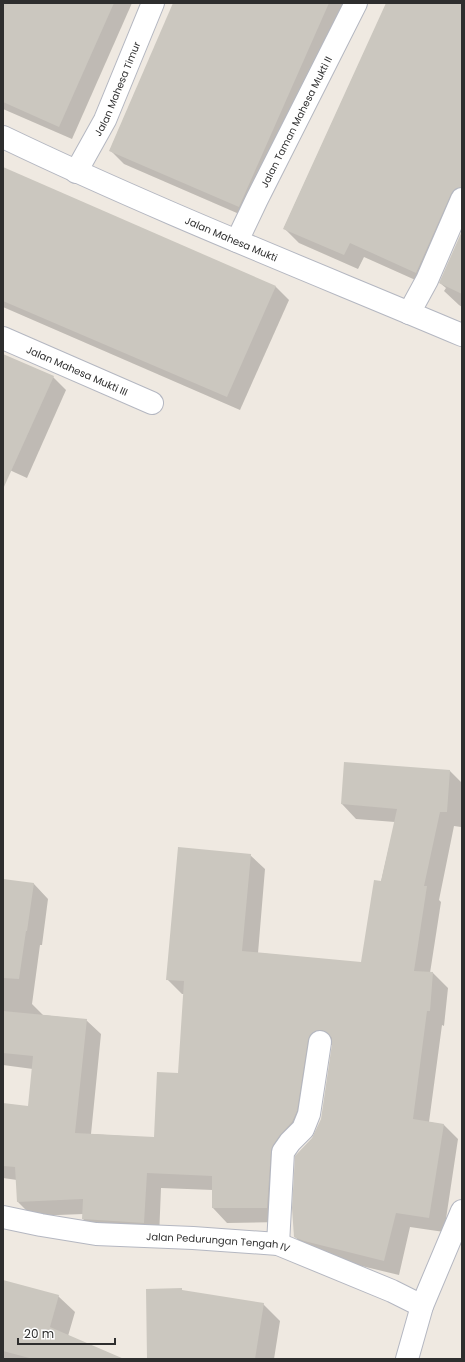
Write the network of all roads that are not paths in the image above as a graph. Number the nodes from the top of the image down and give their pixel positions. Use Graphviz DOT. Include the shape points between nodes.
graph roads {
  1 [pos="153,3"];
  2 [pos="356,3"];
  3 [pos="3,137"];
  4 [pos="76,172"];
  5 [pos="462,199"];
  6 [pos="237,241"];
  7 [pos="409,313"];
  8 [pos="462,335"];
  9 [pos="3,338"];
  10 [pos="152,403"];
  11 [pos="320,1042"];
  12 [pos="462,1211"];
  13 [pos="3,1217"];
  14 [pos="278,1244"];
  15 [pos="422,1306"];
  16 [pos="407,1359"];
  1 -- 4 [label="street, Jalan Mahesa Timur" via="105,120"];
  2 -- 6 [label="street, Jalan Taman Mahesa Mukti II"];
  3 -- 4 [label="street, Jalan Mahesa Mukti"];
  4 -- 6 [label="street, Jalan Mahesa Mukti"];
  5 -- 7 [label="street" via="427,280"];
  6 -- 7 [label="street, Jalan Mahesa Mukti"];
  7 -- 8 [label="street, Jalan Mahesa Mukti"];
  9 -- 10 [label="street, Jalan Mahesa Mukti III"];
  11 -- 14 [label="street" via="309,1114 303,1129 283,1152"];
  12 -- 15 [label="street"];
  13 -- 14 [label="street, Jalan Pedurungan Tengah IV" via="96,1234"];
  14 -- 15 [label="street, Jalan Pedurungan Tengah IV"];
  15 -- 16 [label="street"];
}
